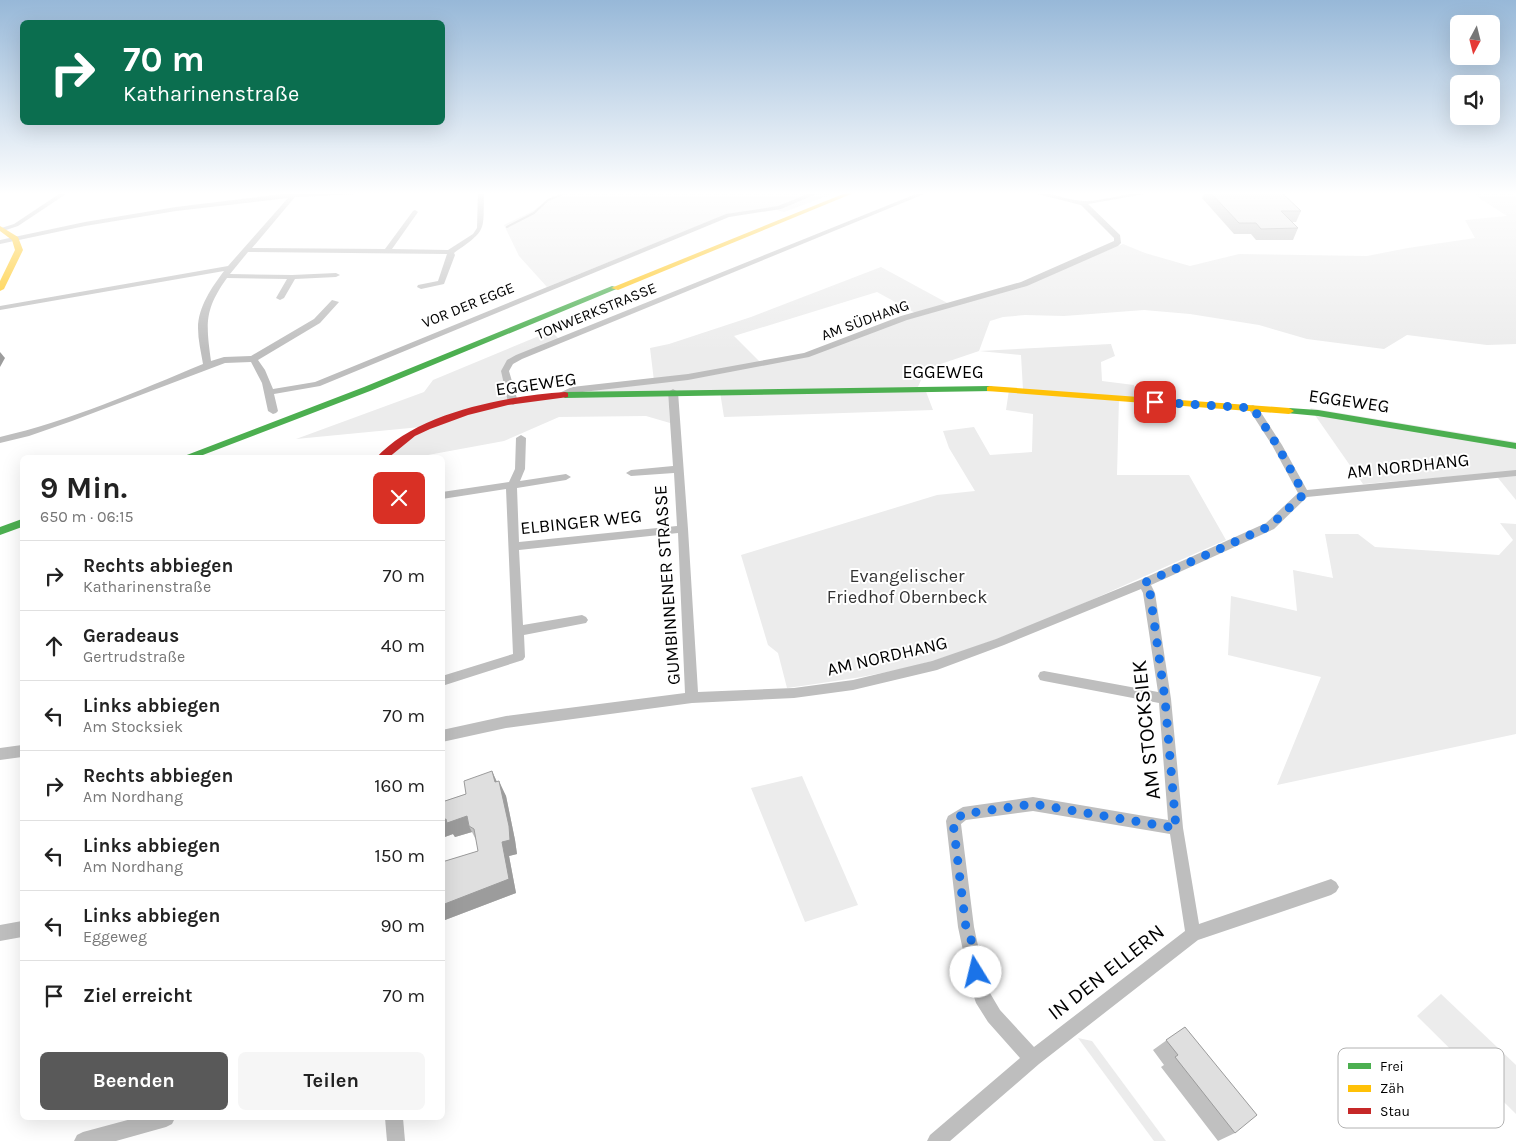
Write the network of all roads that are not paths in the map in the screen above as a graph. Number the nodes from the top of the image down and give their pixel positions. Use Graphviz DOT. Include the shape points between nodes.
graph roads {
  1 [pos="18,245"];
  2 [pos="251,245"];
  3 [pos="391,245"];
  4 [pos="460,245"];
  5 [pos="656,245"];
  6 [pos="726,245"];
  7 [pos="733,245"];
  8 [pos="795,245"];
  9 [pos="1112,245"];
  10 [pos="247,250"];
  11 [pos="387,251"];
  12 [pos="450,252"];
  13 [pos="233,267"];
  14 [pos="336,275"];
  15 [pos="225,276"];
  16 [pos="292,277"];
  17 [pos="421,287"];
  18 [pos="0,289"];
  19 [pos="280,298"];
  20 [pos="335,302"];
  21 [pos="0,308"];
  22 [pos="252,359"];
  23 [pos="207,365"];
  24 [pos="269,392"];
  25 [pos="673,392"];
  26 [pos="560,395"];
  27 [pos="512,402"];
  28 [pos="1253,408"];
  29 [pos="273,410"];
  30 [pos="521,438"];
  31 [pos="0,440"];
  32 [pos="1516,446"];
  33 [pos="192,455"];
  34 [pos="218,455"];
  35 [pos="385,455"];
  36 [pos="677,469"];
  37 [pos="631,473"];
  38 [pos="1516,473"];
  39 [pos="566,477"];
  40 [pos="514,485"];
  41 [pos="1304,494"];
  42 [pos="445,496"];
  43 [pos="20,514"];
  44 [pos="0,520"];
  45 [pos="20,524"];
  46 [pos="683,529"];
  47 [pos="0,530"];
  48 [pos="513,547"];
  49 [pos="1144,583"];
  50 [pos="582,620"];
  51 [pos="518,631"];
  52 [pos="1044,676"];
  53 [pos="445,680"];
  54 [pos="692,698"];
  55 [pos="1165,699"];
  56 [pos="445,735"];
  57 [pos="20,751"];
  58 [pos="0,754"];
  59 [pos="1176,828"];
  60 [pos="1331,887"];
  61 [pos="20,930"];
  62 [pos="0,933"];
  63 [pos="1193,934"];
  64 [pos="1032,1058"];
  65 [pos="159,1120"];
  66 [pos="394,1120"];
  67 [pos="83,1141"];
  68 [pos="396,1141"];
  69 [pos="936,1141"];
  1 -- 18 [label="main road" via="18,255"];
  2 -- 10 [label="street"];
  3 -- 11 [label="street"];
  4 -- 12 [label="street"];
  5 -- 24 [label="street, VOR DER EGGE" via="317,384"];
  6 -- 33 [label="main road"];
  7 -- 34 [label="main road" via="365,399"];
  8 -- 27 [label="street, TONWERKSTRASSE" via="519,357 510,362 505,371"];
  9 -- 26 [label="street, AM SÜDHANG" via="1024,284 904,318 832,348 688,377 572,390"];
  10 -- 11 [label="street"];
  10 -- 13 [label="street"];
  11 -- 12 [label="street"];
  12 -- 17 [label="street" via="448,268 441,282"];
  13 -- 15 [label="street"];
  13 -- 21 [label="street"];
  14 -- 16 [label="street"];
  15 -- 16 [label="street"];
  15 -- 23 [label="street" via="210,298 203,320"];
  16 -- 19 [label="street"];
  20 -- 22 [label="street" via="317,322"];
  22 -- 23 [label="street"];
  22 -- 24 [label="street" via="257,363"];
  23 -- 31 [label="street" via="53,425"];
  24 -- 29 [label="street"];
  25 -- 26 [label="main road, EGGEWEG"];
  25 -- 28 [label="main road, EGGEWEG" via="991,389"];
  25 -- 36 [label="street, GUMBINNENER STRASSE"];
  26 -- 27 [label="main road, EGGEWEG"];
  27 -- 35 [label="main road, EGGEWEG" via="425,427"];
  28 -- 32 [label="main road, EGGEWEG" via="1318,412"];
  28 -- 41 [label="street"];
  30 -- 40 [label="street" via="520,469"];
  36 -- 37 [label="street, GUMBINNENER STRASSE"];
  36 -- 46 [label="street, GUMBINNENER STRASSE"];
  38 -- 41 [label="street, AM NORDHANG"];
  39 -- 40 [label="street"];
  40 -- 42 [label="street"];
  40 -- 48 [label="street" via="511,491"];
  41 -- 49 [label="street, AM NORDHANG" via="1270,526"];
  43 -- 44 [label="main road"];
  45 -- 47 [label="main road"];
  46 -- 48 [label="street, ELBINGER WEG"];
  46 -- 54 [label="street, GUMBINNENER STRASSE"];
  48 -- 51 [label="street"];
  49 -- 54 [label="street, AM NORDHANG" via="933,666 853,685 794,693"];
  49 -- 55 [label="street, AM STOCKSIEK" via="1150,593"];
  50 -- 51 [label="street"];
  51 -- 53 [label="street" via="520,657"];
  52 -- 55 [label="street"];
  54 -- 56 [label="street, AM NORDHANG" via="506,722"];
  55 -- 59 [label="street, AM STOCKSIEK"];
  57 -- 58 [label="street"];
  59 -- 63 [label="street, AM STOCKSIEK"];
  59 -- 64 [label="street" via="1033,804 963,814 953,822 966,928 972,942 979,988 1008,1034"];
  60 -- 63 [label="street, IN DEN ELLERN"];
  61 -- 62 [label="street"];
  63 -- 64 [label="street, IN DEN ELLERN"];
  64 -- 69 [label="street, IN DEN ELLERN"];
  65 -- 67 [label="street"];
  66 -- 68 [label="street"];
}
